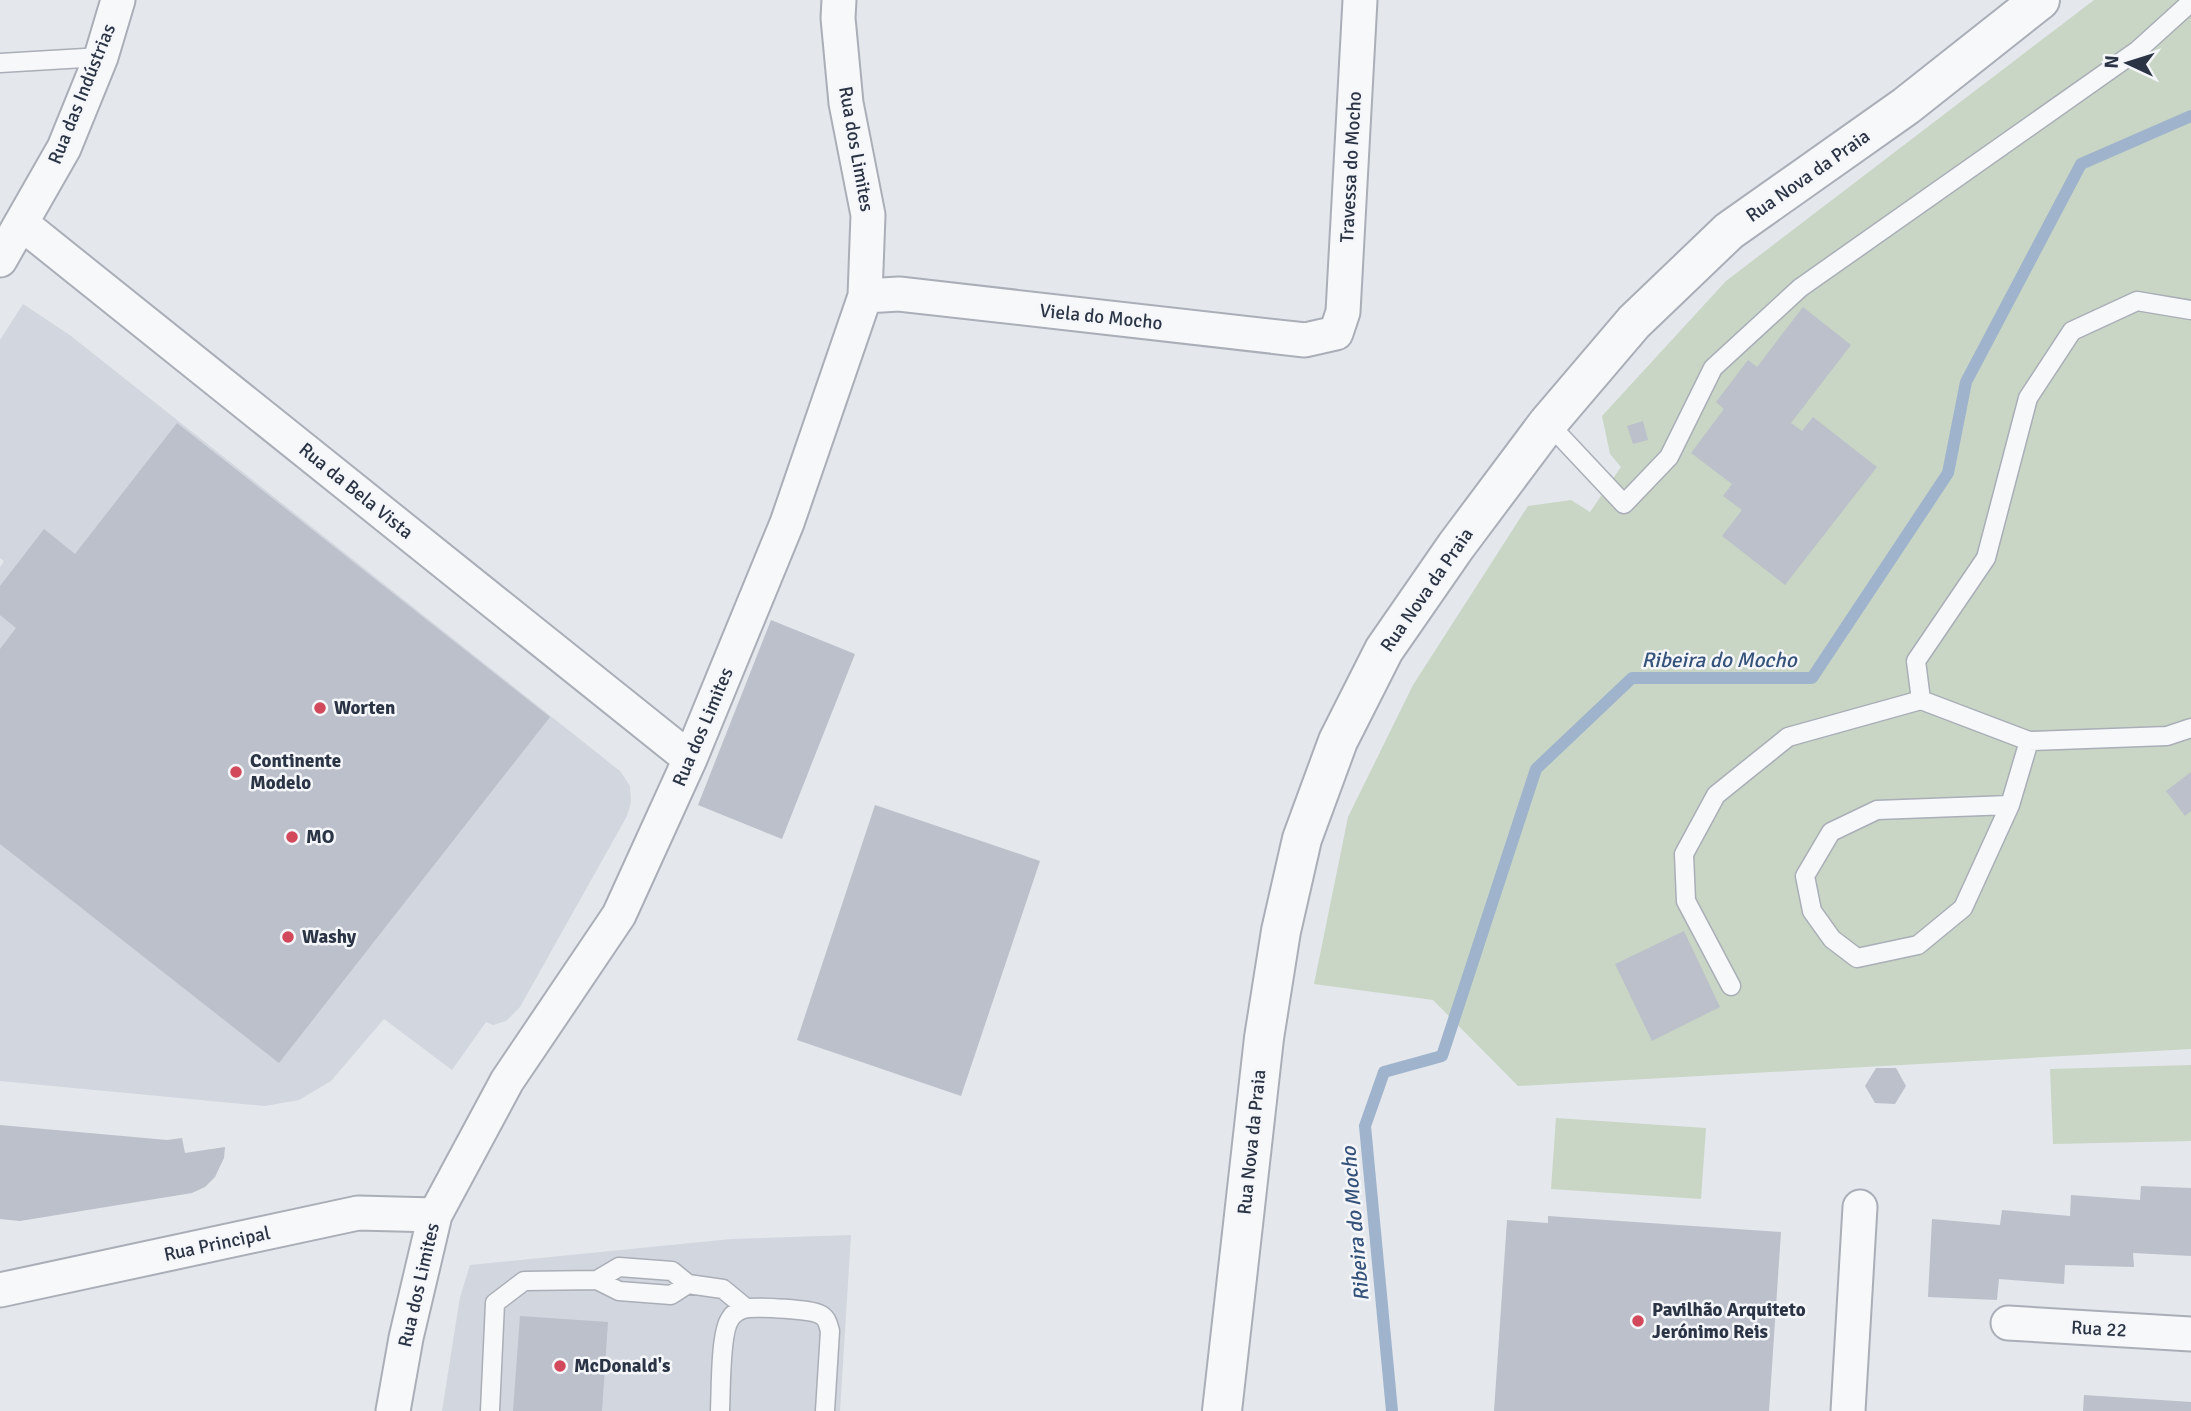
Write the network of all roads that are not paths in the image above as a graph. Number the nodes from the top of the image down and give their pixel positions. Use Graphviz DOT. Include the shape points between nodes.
graph roads {
  1 [pos="118,0"];
  2 [pos="839,0"];
  3 [pos="1360,0"];
  4 [pos="2040,0"];
  5 [pos="2191,2"];
  6 [pos="101,57"];
  7 [pos="0,63"];
  8 [pos="21,223"];
  9 [pos="0,260"];
  10 [pos="865,296"];
  11 [pos="2191,310"];
  12 [pos="1336,333"];
  13 [pos="1548,423"];
  14 [pos="1921,700"];
  15 [pos="2191,728"];
  16 [pos="2029,741"];
  17 [pos="690,759"];
  18 [pos="2010,805"];
  19 [pos="1731,986"];
  20 [pos="1860,1207"];
  21 [pos="435,1214"];
  22 [pos="0,1290"];
  23 [pos="746,1308"];
  24 [pos="2008,1323"];
  25 [pos="2191,1334"];
  26 [pos="393,1411"];
  27 [pos="490,1411"];
  28 [pos="720,1411"];
  29 [pos="825,1411"];
  30 [pos="1222,1411"];
  31 [pos="1848,1411"];
  1 -- 6 [label="street, Rua das Indústrias"];
  2 -- 10 [label="street, Rua dos Limites" via="846,103 868,215"];
  3 -- 12 [label="street, Travessa do Mocho" via="1343,312"];
  4 -- 13 [label="street, Rua Nova da Praia" via="1906,106 1729,231 1634,322"];
  5 -- 13 [label="lane" via="2138,50 1800,288 1713,368 1669,457 1625,504"];
  6 -- 7 [label="lane"];
  6 -- 8 [label="street, Rua das Indústrias" via="64,148"];
  8 -- 9 [label="street, Rua das Indústrias"];
  8 -- 17 [label="street, Rua da Bela Vista"];
  10 -- 12 [label="street, Viela do Mocho" via="899,294 1305,340"];
  10 -- 17 [label="street, Rua dos Limites" via="787,523"];
  11 -- 14 [label="lane" via="2137,301 2072,331 2028,398 1986,558 1916,662"];
  13 -- 30 [label="street, Rua Nova da Praia" via="1384,650 1338,741 1301,839 1280,931 1264,1038"];
  14 -- 16 [label="lane"];
  14 -- 19 [label="lane" via="1788,737 1716,795 1684,854 1686,901"];
  15 -- 16 [label="lane" via="2167,736"];
  16 -- 18 [label="lane"];
  17 -- 21 [label="street, Rua dos Limites" via="619,915 507,1081"];
  18 -- 18 [label="lane" via="1877,810 1831,832 1805,876 1812,911 1832,939 1857,958 1918,945 1963,908"];
  20 -- 31 [label="street"];
  21 -- 22 [label="street, Rua Principal" via="358,1213"];
  21 -- 26 [label="street, Rua dos Limites"];
  23 -- 27 [label="lane" via="723,1289 688,1284 671,1295 619,1291 597,1280 524,1281 495,1303"];
  23 -- 28 [label="lane" via="727,1323"];
  23 -- 29 [label="lane" via="808,1311 827,1320 831,1331"];
  24 -- 25 [label="street, Rua 22"];
}
